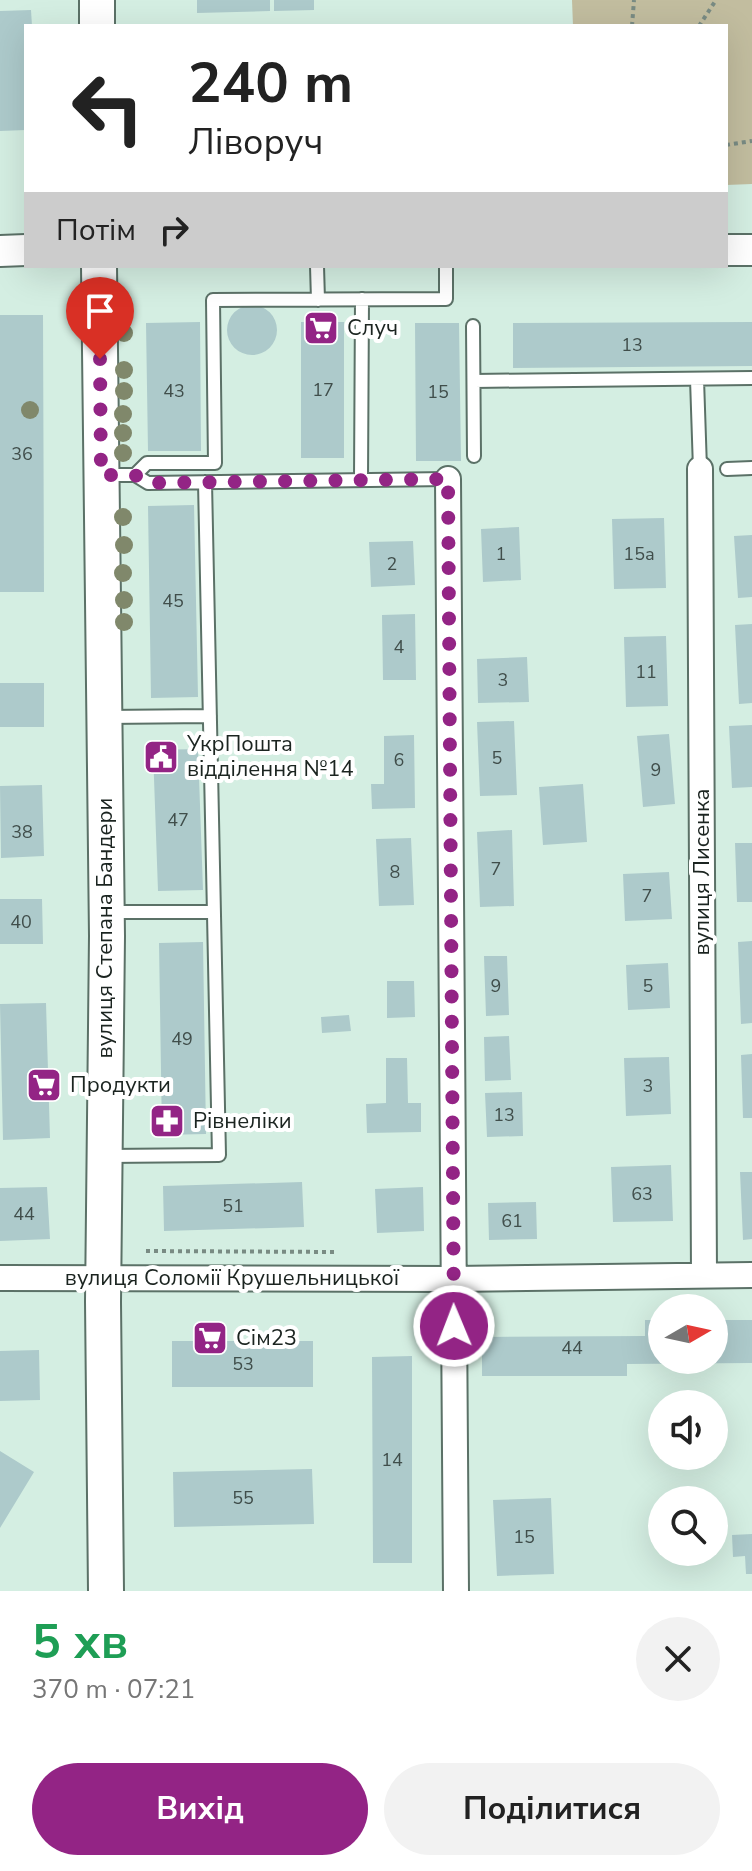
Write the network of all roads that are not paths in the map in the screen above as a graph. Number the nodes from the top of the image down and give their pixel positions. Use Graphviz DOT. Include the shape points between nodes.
graph roads {
  1 [pos="97,0"];
  2 [pos="97,24"];
  3 [pos="24,250"];
  4 [pos="728,250"];
  5 [pos="752,250"];
  6 [pos="0,251"];
  7 [pos="99,268"];
  8 [pos="317,268"];
  9 [pos="446,268"];
  10 [pos="362,299"];
  11 [pos="318,300"];
  12 [pos="473,326"];
  13 [pos="752,378"];
  14 [pos="697,379"];
  15 [pos="474,381"];
  16 [pos="474,456"];
  17 [pos="752,468"];
  18 [pos="700,469"];
  19 [pos="727,469"];
  20 [pos="101,475"];
  21 [pos="135,475"];
  22 [pos="361,479"];
  23 [pos="448,479"];
  24 [pos="205,482"];
  25 [pos="210,716"];
  26 [pos="104,717"];
  27 [pos="107,912"];
  28 [pos="213,912"];
  29 [pos="104,1156"];
  30 [pos="704,1275"];
  31 [pos="752,1275"];
  32 [pos="0,1278"];
  33 [pos="104,1278"];
  34 [pos="454,1279"];
  35 [pos="106,1591"];
  36 [pos="456,1591"];
  1 -- 2 [label="main road"];
  3 -- 6 [label="street"];
  4 -- 5 [label="street"];
  7 -- 20 [label="main road, вулиця Степана Бандери"];
  8 -- 11 [label="lane"];
  9 -- 10 [label="lane" via="446,299"];
  10 -- 11 [label="lane"];
  10 -- 22 [label="lane"];
  11 -- 21 [label="lane" via="213,300 215,463 147,463"];
  12 -- 15 [label="lane"];
  13 -- 14 [label="lane"];
  14 -- 15 [label="lane"];
  14 -- 18 [label="lane"];
  15 -- 16 [label="lane"];
  17 -- 19 [label="lane"];
  18 -- 30 [label="street, вулиця Лисенка"];
  20 -- 21 [label="lane"];
  20 -- 26 [label="main road, вулиця Степана Бандери"];
  21 -- 24 [label="lane" via="148,483"];
  22 -- 23 [label="lane"];
  22 -- 24 [label="lane"];
  23 -- 34 [label="street"];
  24 -- 25 [label="lane"];
  25 -- 26 [label="lane"];
  25 -- 28 [label="lane"];
  26 -- 27 [label="main road, вулиця Степана Бандери"];
  27 -- 28 [label="lane"];
  27 -- 29 [label="main road, вулиця Степана Бандери"];
  28 -- 29 [label="lane" via="219,1155"];
  29 -- 33 [label="main road, вулиця Степана Бандери"];
  30 -- 31 [label="street, вулиця Соломії Крушельницької"];
  30 -- 34 [label="street, вулиця Соломії Крушельницької"];
  32 -- 33 [label="street, вулиця Соломії Крушельницької"];
  33 -- 34 [label="street, вулиця Соломії Крушельницької"];
  33 -- 35 [label="main road, вулиця Степана Бандери"];
  34 -- 36 [label="street"];
}
